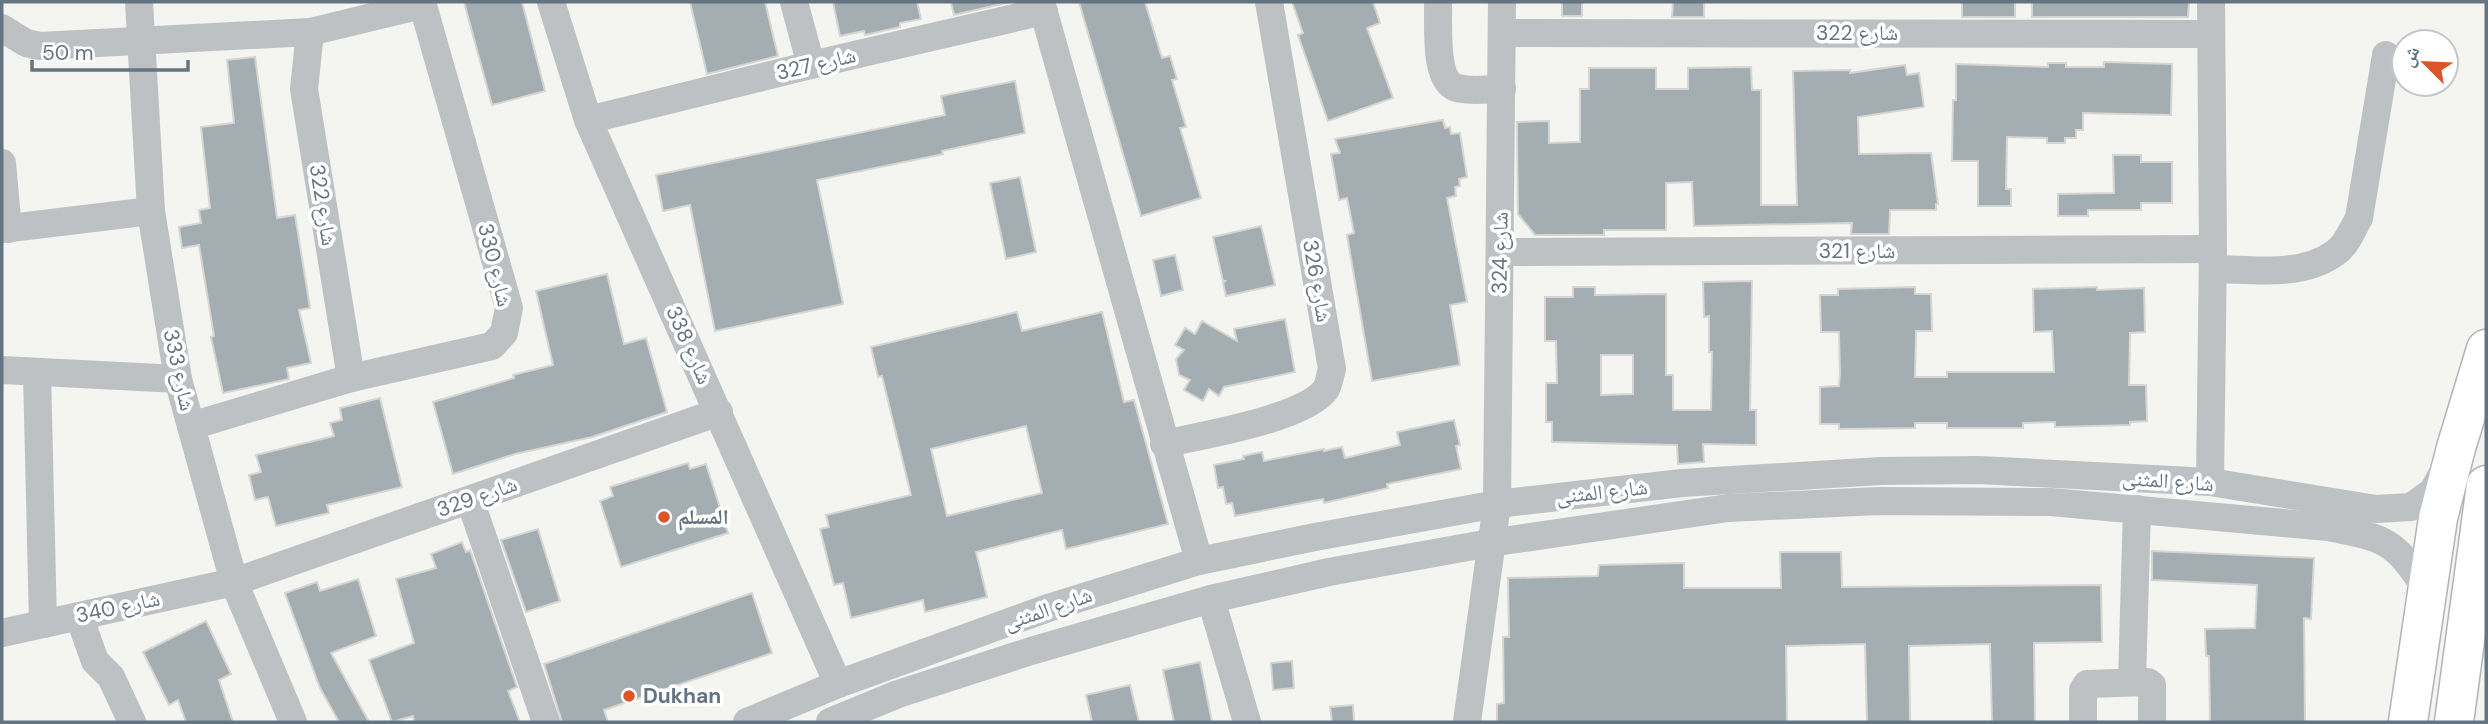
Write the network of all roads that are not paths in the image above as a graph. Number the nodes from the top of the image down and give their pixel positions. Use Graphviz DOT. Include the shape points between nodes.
graph roads {
  1 [pos="139,2"];
  2 [pos="551,2"];
  3 [pos="794,2"];
  4 [pos="1269,2"];
  5 [pos="1438,2"];
  6 [pos="1502,2"];
  7 [pos="2211,2"];
  8 [pos="422,3"];
  9 [pos="1043,6"];
  10 [pos="2,28"];
  11 [pos="310,32"];
  12 [pos="1503,33"];
  13 [pos="2211,34"];
  14 [pos="141,40"];
  15 [pos="2386,55"];
  16 [pos="811,65"];
  17 [pos="1502,89"];
  18 [pos="588,120"];
  19 [pos="2,163"];
  20 [pos="151,211"];
  21 [pos="5,229"];
  22 [pos="1501,252"];
  23 [pos="2213,259"];
  24 [pos="2486,349"];
  25 [pos="2,370"];
  26 [pos="37,372"];
  27 [pos="351,378"];
  28 [pos="178,379"];
  29 [pos="719,412"];
  30 [pos="191,426"];
  31 [pos="1164,444"];
  32 [pos="2456,448"];
  33 [pos="2210,482"];
  34 [pos="2486,485"];
  35 [pos="470,500"];
  36 [pos="1497,504"];
  37 [pos="2137,509"];
  38 [pos="1490,543"];
  39 [pos="1199,561"];
  40 [pos="234,582"];
  41 [pos="2426,589"];
  42 [pos="1211,599"];
  43 [pos="79,616"];
  44 [pos="43,624"];
  45 [pos="2,633"];
  46 [pos="2132,681"];
  47 [pos="838,684"];
  48 [pos="132,722"];
  49 [pos="293,722"];
  50 [pos="546,722"];
  51 [pos="747,722"];
  52 [pos="830,722"];
  53 [pos="1247,722"];
  54 [pos="1467,722"];
  55 [pos="2083,722"];
  56 [pos="2152,722"];
  57 [pos="2408,722"];
  58 [pos="2454,722"];
  1 -- 14 [label="street, شارع 333"];
  2 -- 18 [label="street, شارع 338"];
  3 -- 16 [label="street"];
  4 -- 31 [label="street, شارع 326" via="1332,369 1326,388 1292,413"];
  5 -- 17 [label="street" via="1445,80 1455,88"];
  6 -- 12 [label="street, شارع 324"];
  7 -- 13 [label="street"];
  8 -- 11 [label="street"];
  8 -- 27 [label="street, شارع 330" via="509,308 504,333 492,346"];
  9 -- 16 [label="street, شارع 327"];
  9 -- 31 [label="street"];
  10 -- 14 [label="street" via="40,46"];
  11 -- 14 [label="street"];
  11 -- 27 [label="street, شارع 322" via="304,89"];
  12 -- 13 [label="street, شارع 322"];
  12 -- 17 [label="street, شارع 324"];
  13 -- 23 [label="street"];
  14 -- 20 [label="street, شارع 333"];
  15 -- 23 [label="street, شارع 321" via="2359,218 2336,253 2290,270"];
  16 -- 18 [label="street, شارع 327"];
  17 -- 22 [label="street, شارع 324"];
  18 -- 29 [label="street, شارع 338"];
  19 -- 21 [label="street"];
  20 -- 21 [label="street"];
  20 -- 28 [label="street, شارع 333"];
  22 -- 23 [label="street, شارع 321"];
  22 -- 36 [label="street, شارع 324"];
  23 -- 33 [label="street"];
  24 -- 32 [label="highway"];
  25 -- 26 [label="street"];
  26 -- 28 [label="street"];
  26 -- 44 [label="street"];
  27 -- 30 [label="street, شارع 330"];
  28 -- 30 [label="street, شارع 333"];
  29 -- 35 [label="street, شارع 329"];
  29 -- 47 [label="street, شارع 338"];
  30 -- 40 [label="street, شارع 333"];
  31 -- 39 [label="street"];
  32 -- 33 [label="street, شارع المثنى" via="2433,491 2411,507 2376,509"];
  32 -- 41 [label="highway"];
  33 -- 36 [label="street, شارع المثنى" via="1979,470 1881,471 1682,483"];
  34 -- 58 [label="highway"];
  35 -- 40 [label="street, شارع 329"];
  35 -- 50 [label="street"];
  36 -- 38 [label="street, شارع 324"];
  36 -- 39 [label="street, شارع المثنى"];
  37 -- 38 [label="street, شارع المثنى" via="2051,502 1878,501 1728,508"];
  37 -- 41 [label="street, شارع المثنى" via="2368,535 2393,546 2407,559"];
  37 -- 46 [label="street"];
  38 -- 42 [label="street, شارع المثنى"];
  38 -- 54 [label="street, شارع 324"];
  39 -- 47 [label="street, شارع المثنى" via="1051,607"];
  40 -- 43 [label="street, شارع 340"];
  40 -- 49 [label="street, شارع 333"];
  41 -- 57 [label="highway"];
  42 -- 52 [label="street, شارع المثنى" via="1018,655"];
  42 -- 53 [label="street"];
  43 -- 44 [label="street, شارع 340"];
  43 -- 48 [label="street" via="95,661 111,677"];
  44 -- 45 [label="street, شارع 340"];
  46 -- 55 [label="street" via="2087,684"];
  46 -- 56 [label="street" via="2152,685"];
  47 -- 51 [label="street, شارع المثنى"];
}
